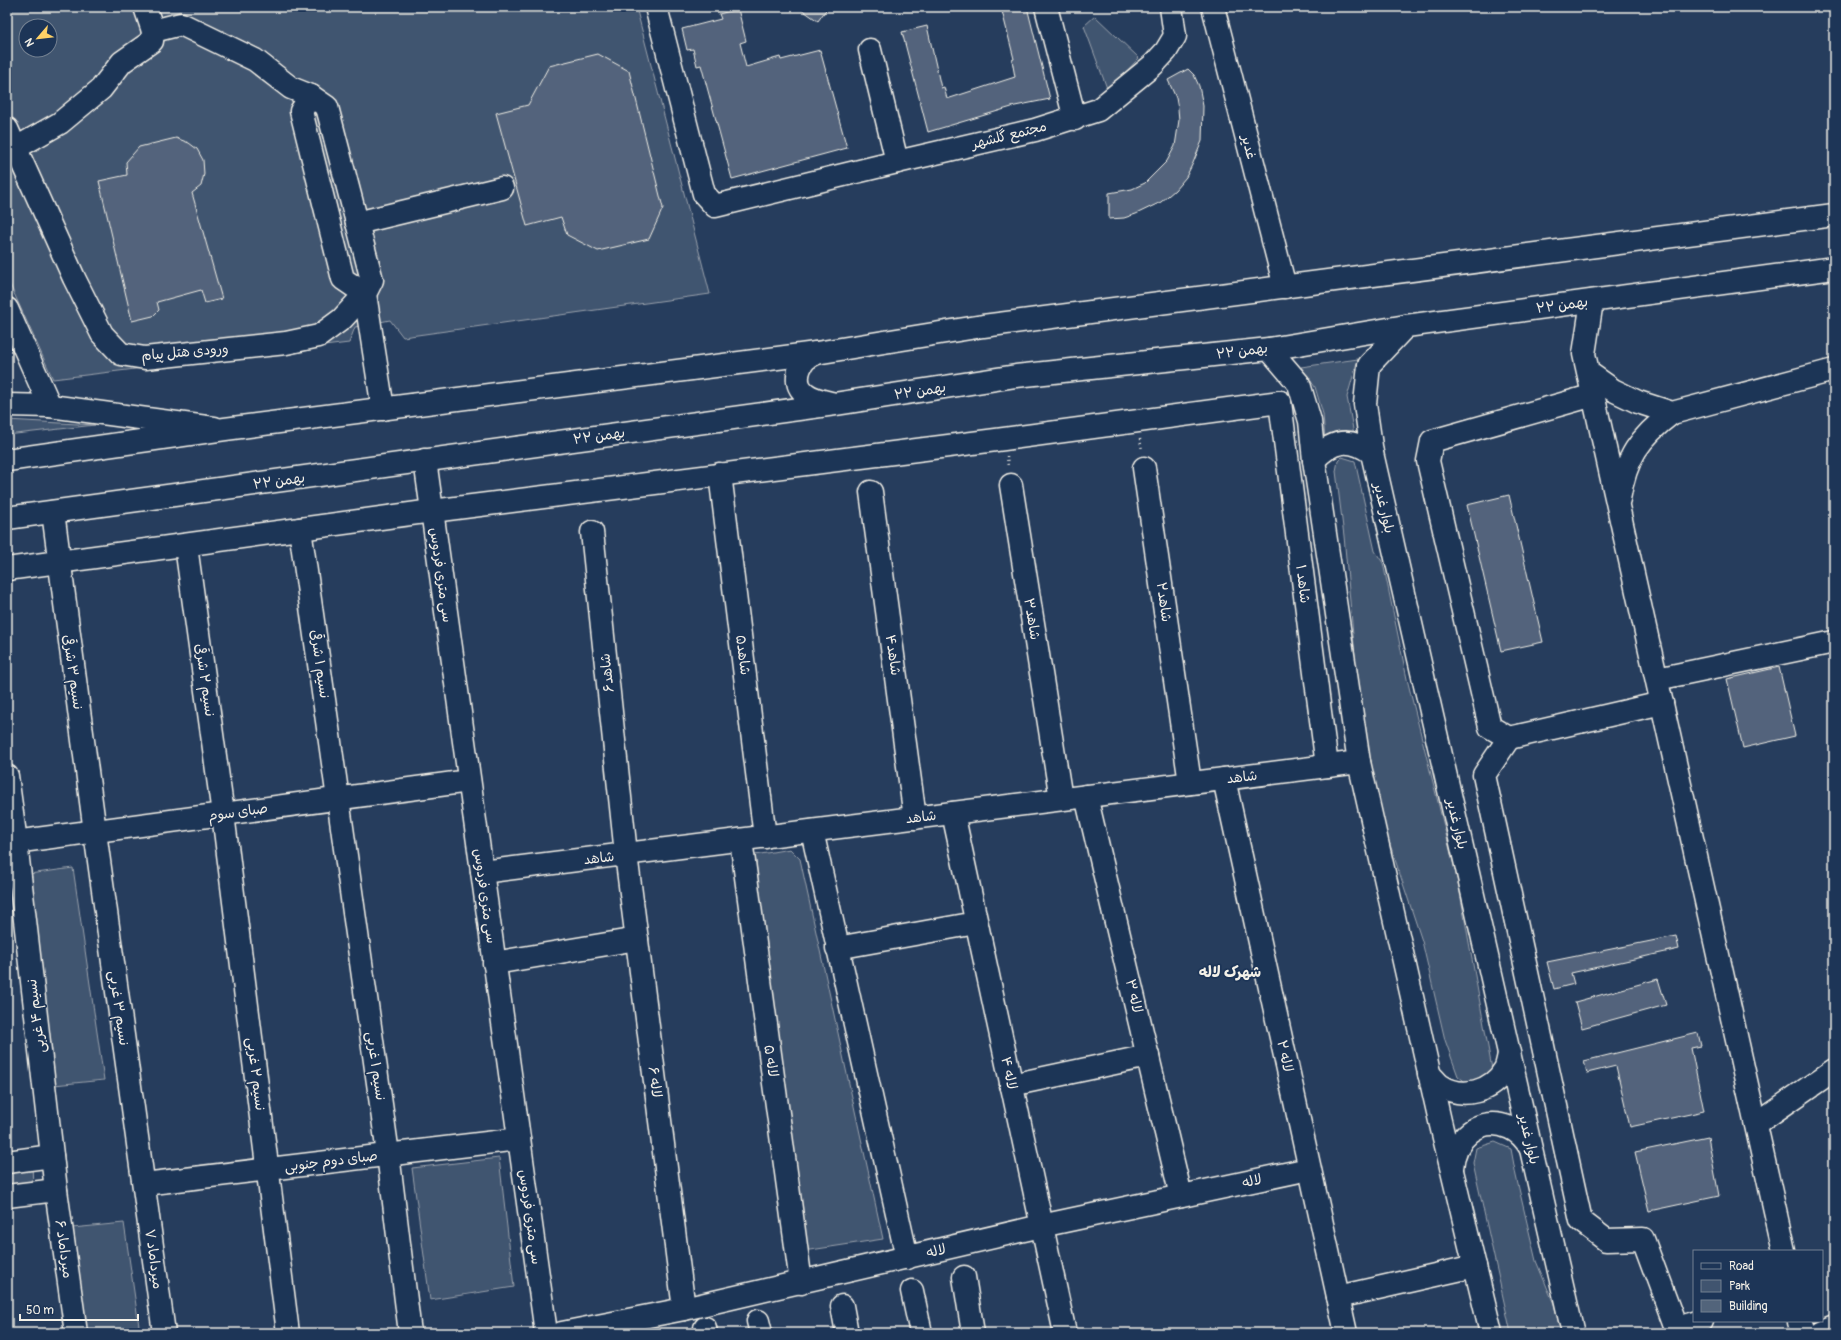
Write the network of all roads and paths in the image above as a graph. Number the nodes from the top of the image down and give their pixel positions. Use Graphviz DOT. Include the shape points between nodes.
graph roads {
  1 [pos="145,7"];
  2 [pos="656,7"];
  3 [pos="1046,7"];
  4 [pos="1171,7"];
  5 [pos="1213,7"];
  6 [pos="153,30"];
  7 [pos="870,50"];
  8 [pos="311,96"];
  9 [pos="1075,119"];
  10 [pos="11,138"];
  11 [pos="897,162"];
  12 [pos="502,188"];
  13 [pos="1834,215"];
  14 [pos="357,223"];
  15 [pos="1834,268"];
  16 [pos="1285,287"];
  17 [pos="365,294"];
  18 [pos="1592,301"];
  19 [pos="7,309"];
  20 [pos="1406,326"];
  21 [pos="1269,349"];
  22 [pos="816,353"];
  23 [pos="1834,370"];
  24 [pos="1589,373"];
  25 [pos="1594,395"];
  26 [pos="835,404"];
  27 [pos="7,405"];
  28 [pos="50,406"];
  29 [pos="383,409"];
  30 [pos="1672,412"];
  31 [pos="1137,420"];
  32 [pos="225,429"];
  33 [pos="1004,439"];
  34 [pos="1372,453"];
  35 [pos="7,460"];
  36 [pos="425,460"];
  37 [pos="1314,460"];
  38 [pos="1144,468"];
  39 [pos="720,474"];
  40 [pos="1011,485"];
  41 [pos="871,492"];
  42 [pos="1618,506"];
  43 [pos="432,511"];
  44 [pos="53,512"];
  45 [pos="7,518"];
  46 [pos="300,529"];
  47 [pos="592,532"];
  48 [pos="186,546"];
  49 [pos="59,562"];
  50 [pos="7,570"];
  51 [pos="1834,642"];
  52 [pos="1657,679"];
  53 [pos="1662,703"];
  54 [pos="1509,738"];
  55 [pos="1359,762"];
  56 [pos="1327,766"];
  57 [pos="7,776"];
  58 [pos="1224,779"];
  59 [pos="469,781"];
  60 [pos="1190,783"];
  61 [pos="1086,796"];
  62 [pos="339,799"];
  63 [pos="1061,799"];
  64 [pos="953,813"];
  65 [pos="223,814"];
  66 [pos="915,818"];
  67 [pos="812,831"];
  68 [pos="95,832"];
  69 [pos="765,837"];
  70 [pos="741,840"];
  71 [pos="12,843"];
  72 [pos="626,854"];
  73 [pos="482,872"];
  74 [pos="976,923"];
  75 [pos="637,939"];
  76 [pos="837,948"];
  77 [pos="494,963"];
  78 [pos="1509,1054"];
  79 [pos="1148,1056"];
  80 [pos="1834,1070"];
  81 [pos="1429,1074"];
  82 [pos="1011,1085"];
  83 [pos="1756,1124"];
  84 [pos="519,1138"];
  85 [pos="1530,1147"];
  86 [pos="388,1154"];
  87 [pos="52,1156"];
  88 [pos="7,1162"];
  89 [pos="268,1169"];
  90 [pos="1310,1169"];
  91 [pos="1452,1170"];
  92 [pos="144,1184"];
  93 [pos="56,1190"];
  94 [pos="7,1196"];
  95 [pos="1180,1196"];
  96 [pos="1042,1226"];
  97 [pos="1784,1250"];
  98 [pos="907,1258"];
  99 [pos="1475,1266"];
  100 [pos="964,1277"];
  101 [pos="801,1283"];
  102 [pos="912,1291"];
  103 [pos="1338,1297"];
  104 [pos="842,1306"];
  105 [pos="684,1309"];
  106 [pos="1697,1322"];
  107 [pos="1800,1322"];
  108 [pos="636,1326"];
  109 [pos="1834,1327"];
  110 [pos="76,1333"];
  111 [pos="164,1333"];
  112 [pos="288,1333"];
  113 [pos="410,1333"];
  114 [pos="546,1333"];
  115 [pos="562,1333"];
  116 [pos="847,1333"];
  117 [pos="921,1333"];
  118 [pos="973,1333"];
  119 [pos="1065,1333"];
  120 [pos="1346,1333"];
  121 [pos="1491,1333"];
  122 [pos="1573,1333"];
  123 [pos="1804,1333"];
  124 [pos="1820,1333"];
  1 -- 6 [label="main road"];
  2 -- 11 [label="main road, مجتمع گلشهر" via="704,194 715,206"];
  3 -- 9 [label="main road"];
  4 -- 9 [label="main road, مجتمع گلشهر" via="1175,36 1166,51 1153,65 1098,110"];
  5 -- 16 [label="main road, غدیر"];
  6 -- 8 [label="main road" via="181,24 249,57 292,88"];
  6 -- 10 [label="main road" via="152,41 122,62 101,89 60,124"];
  7 -- 11 [label="main road"];
  8 -- 14 [label="main road" via="327,107"];
  8 -- 17 [label="main road" via="301,111 343,279"];
  9 -- 11 [label="main road, مجتمع گلشهر"];
  10 -- 17 [label="main road, ورودی هتل پیام" via="102,334 121,354 145,358 286,343 319,336 342,319"];
  12 -- 14 [label="main road"];
  13 -- 16 [label="main road"];
  14 -- 17 [label="main road" via="372,280"];
  15 -- 18 [label="main road, ۲۲ بهمن"];
  16 -- 22 [label="main road" via="983,326"];
  17 -- 29 [label="main road"];
  18 -- 20 [label="main road, ۲۲ بهمن"];
  18 -- 24 [label="main road" via="1584,354"];
  19 -- 28 [label="main road"];
  20 -- 21 [label="main road, ۲۲ بهمن"];
  20 -- 34 [label="main road, بلوار غدیر" via="1369,365 1365,404"];
  21 -- 26 [label="main road, ۲۲ بهمن" via="1016,376"];
  21 -- 37 [label="main road" via="1299,384 1310,422"];
  22 -- 26 [label="main road" via="805,359 799,369 797,380 803,393"];
  22 -- 29 [label="main road"];
  23 -- 30 [label="main road"];
  24 -- 25 [label="main road"];
  24 -- 30 [label="main road" via="1613,390 1632,399"];
  25 -- 42 [label="main road"];
  25 -- 54 [label="main road" via="1432,441 1428,461 1490,727"];
  26 -- 36 [label="main road, ۲۲ بهمن"];
  27 -- 28 [label="main road"];
  28 -- 32 [label="main road"];
  29 -- 32 [label="main road"];
  30 -- 42 [label="main road" via="1651,429 1630,456 1622,480"];
  31 -- 33 [label="main road"];
  31 -- 38 [label="path"];
  31 -- 56 [label="main road, شاهد ۱" via="1280,402"];
  32 -- 35 [label="main road"];
  33 -- 39 [label="main road"];
  33 -- 40 [label="path"];
  34 -- 37 [label="main road" via="1352,443 1342,443 1331,445 1321,451"];
  34 -- 78 [label="main road, بلوار غدیر"];
  36 -- 43 [label="main road, سی متری فردوس"];
  36 -- 44 [label="main road, ۲۲ بهمن"];
  37 -- 55 [label="main road"];
  38 -- 60 [label="main road, شاهد۲"];
  39 -- 43 [label="main road"];
  39 -- 69 [label="main road, شاهد۵"];
  40 -- 63 [label="main road, شاهد۳"];
  41 -- 66 [label="main road, شاهد۴"];
  42 -- 52 [label="main road"];
  43 -- 46 [label="main road"];
  43 -- 59 [label="main road, سی متری فردوس"];
  44 -- 45 [label="main road, ۲۲ بهمن"];
  44 -- 49 [label="main road, نسیم ۳ شرقی"];
  46 -- 48 [label="main road"];
  46 -- 62 [label="main road, نسیم ۱ شرقی"];
  47 -- 72 [label="main road, شاهد۶"];
  48 -- 49 [label="main road"];
  48 -- 65 [label="main road, نسیم ۲ شرقی"];
  49 -- 50 [label="main road"];
  49 -- 68 [label="main road, نسیم ۳ شرقی"];
  51 -- 52 [label="main road"];
  52 -- 53 [label="main road"];
  53 -- 54 [label="main road"];
  53 -- 83 [label="main road"];
  54 -- 106 [label="main road" via="1484,774 1581,1221 1606,1240 1643,1239 1676,1328"];
  55 -- 56 [label="main road, شاهد"];
  55 -- 81 [label="main road"];
  56 -- 58 [label="main road, شاهد"];
  57 -- 71 [label="main road, نسیم ۴ غربی"];
  58 -- 60 [label="main road, شاهد"];
  58 -- 90 [label="main road, لاله ۲"];
  59 -- 62 [label="main road, صبای سوم"];
  59 -- 73 [label="main road, سی متری فردوس"];
  60 -- 61 [label="main road, شاهد"];
  61 -- 63 [label="main road, شاهد"];
  61 -- 79 [label="main road, لاله ۳"];
  62 -- 65 [label="main road, صبای سوم"];
  62 -- 86 [label="main road, نسیم ۱ غربی"];
  63 -- 64 [label="main road, شاهد"];
  64 -- 66 [label="main road, شاهد"];
  64 -- 74 [label="main road, لاله ۴"];
  65 -- 68 [label="main road, صبای سوم"];
  65 -- 89 [label="main road, نسیم ۲ غربی"];
  66 -- 67 [label="main road, شاهد"];
  67 -- 69 [label="main road, شاهد"];
  67 -- 76 [label="main road"];
  68 -- 71 [label="main road, صبای سوم"];
  68 -- 92 [label="main road, نسیم ۳ غربی"];
  69 -- 70 [label="main road, شاهد"];
  70 -- 72 [label="main road, شاهد"];
  70 -- 101 [label="main road, لاله ۵"];
  71 -- 87 [label="main road, نسیم ۴ غربی"];
  72 -- 73 [label="main road, شاهد"];
  72 -- 75 [label="main road, لاله ۶"];
  73 -- 77 [label="main road, سی متری فردوس"];
  74 -- 76 [label="main road"];
  74 -- 82 [label="main road, لاله ۴"];
  75 -- 77 [label="main road"];
  75 -- 105 [label="main road, لاله ۶"];
  76 -- 98 [label="main road"];
  77 -- 84 [label="main road, سی متری فردوس"];
  78 -- 81 [label="main road" via="1505,1069 1496,1081 1483,1089 1469,1093 1454,1091 1440,1085"];
  78 -- 85 [label="main road, بلوار غدیر"];
  79 -- 82 [label="main road"];
  79 -- 95 [label="main road, لاله ۳"];
  80 -- 83 [label="main road"];
  81 -- 91 [label="main road"];
  82 -- 96 [label="main road, لاله ۴"];
  83 -- 97 [label="main road"];
  84 -- 86 [label="main road, صبای دوم جنوبی"];
  84 -- 114 [label="main road, سی متری فردوس"];
  85 -- 91 [label="main road" via="1522,1135 1509,1128 1496,1124 1481,1126 1468,1132 1458,1143 1453,1156"];
  85 -- 122 [label="main road, بلوار غدیر"];
  86 -- 89 [label="main road, صبای دوم جنوبی"];
  86 -- 113 [label="main road, نسیم ۱ غربی"];
  87 -- 88 [label="main road"];
  87 -- 93 [label="main road, نسیم ۴ غربی"];
  89 -- 92 [label="main road, صبای دوم جنوبی"];
  89 -- 112 [label="main road, نسیم ۲ غربی"];
  90 -- 95 [label="main road, لاله"];
  90 -- 103 [label="main road, لاله ۲"];
  91 -- 99 [label="main road"];
  92 -- 111 [label="main road, میرداماد ۷"];
  93 -- 94 [label="main road"];
  93 -- 110 [label="main road, میرداماد ۶"];
  95 -- 96 [label="main road, لاله"];
  96 -- 98 [label="main road, لاله"];
  96 -- 119 [label="main road, لاله ۴"];
  98 -- 101 [label="main road, لاله"];
  99 -- 103 [label="main road"];
  99 -- 121 [label="main road"];
  100 -- 118 [label="main road"];
  101 -- 105 [label="main road, لاله"];
  102 -- 117 [label="main road"];
  103 -- 120 [label="main road, لاله ۲"];
  104 -- 116 [label="main road"];
  105 -- 108 [label="main road, لاله"];
  107 -- 123 [label="main road"];
  108 -- 115 [label="main road, لاله"];
  109 -- 124 [label="main road"];
}
